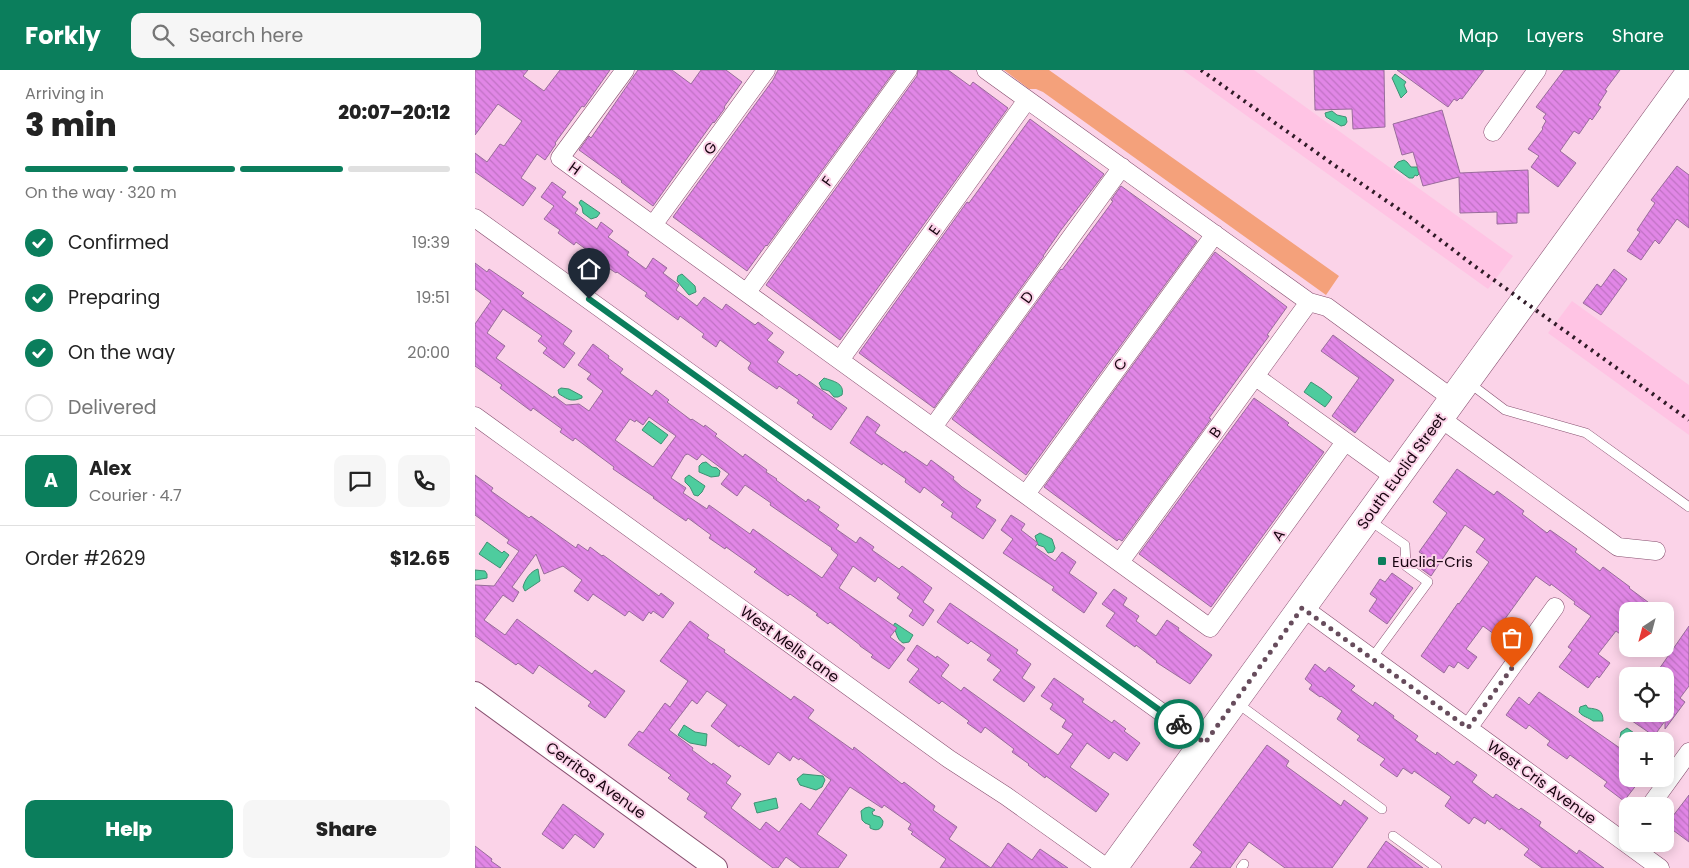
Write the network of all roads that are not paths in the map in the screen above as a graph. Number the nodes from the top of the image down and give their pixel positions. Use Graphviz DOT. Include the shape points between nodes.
graph roads {
  1 [pos="625,70"];
  2 [pos="766,70"];
  3 [pos="908,70"];
  4 [pos="986,70"];
  5 [pos="1537,70"];
  6 [pos="1689,74"];
  7 [pos="1027,100"];
  8 [pos="1493,132"];
  9 [pos="1122,167"];
  10 [pos="475,218"];
  11 [pos="653,225"];
  12 [pos="1215,234"];
  13 [pos="747,292"];
  14 [pos="1309,302"];
  15 [pos="840,360"];
  16 [pos="1256,377"];
  17 [pos="1453,399"];
  18 [pos="475,416"];
  19 [pos="933,427"];
  20 [pos="1345,442"];
  21 [pos="1396,478"];
  22 [pos="1026,494"];
  23 [pos="1689,507"];
  24 [pos="1367,518"];
  25 [pos="1656,551"];
  26 [pos="1120,562"];
  27 [pos="1555,607"];
  28 [pos="1302,608"];
  29 [pos="1210,628"];
  30 [pos="1372,658"];
  31 [pos="475,693"];
  32 [pos="1235,701"];
  33 [pos="1468,728"];
  34 [pos="1205,743"];
  35 [pos="1689,752"];
  36 [pos="1656,797"];
  37 [pos="1382,808"];
  38 [pos="1619,834"];
  39 [pos="1393,836"];
  40 [pos="1641,852"];
  41 [pos="716,868"];
  42 [pos="1107,868"];
  43 [pos="1113,868"];
  44 [pos="1437,868"];
  45 [pos="1660,868"];
  1 -- 11 [label="street, H" via="560,158"];
  2 -- 11 [label="street, G"];
  3 -- 13 [label="street, F"];
  4 -- 7 [label="street"];
  5 -- 8 [label="street"];
  6 -- 17 [label="main road, South Euclid Street"];
  7 -- 9 [label="street"];
  7 -- 15 [label="street, E"];
  9 -- 12 [label="street"];
  9 -- 19 [label="street, D"];
  10 -- 34 [label="street"];
  11 -- 13 [label="street, H"];
  12 -- 14 [label="street"];
  12 -- 22 [label="street, C"];
  13 -- 15 [label="street, H"];
  14 -- 16 [label="street, B"];
  14 -- 17 [label="street" via="1327,307"];
  15 -- 19 [label="street, H"];
  16 -- 20 [label="street"];
  16 -- 26 [label="street, B"];
  17 -- 21 [label="main road, South Euclid Street"];
  17 -- 23 [label="lane" via="1586,433"];
  17 -- 25 [label="street" via="1618,547"];
  18 -- 42 [label="street, West Mells Lane" via="949,759"];
  19 -- 22 [label="street, H"];
  20 -- 21 [label="street"];
  20 -- 29 [label="street, A"];
  21 -- 24 [label="main road, South Euclid Street"];
  22 -- 26 [label="street, H"];
  24 -- 28 [label="main road, South Euclid Street"];
  24 -- 30 [label="lane" via="1405,545 1406,566 1428,582"];
  26 -- 29 [label="street, H"];
  27 -- 33 [label="street"];
  28 -- 30 [label="street, West Cris Avenue"];
  28 -- 32 [label="main road, South Euclid Street"];
  30 -- 33 [label="street, West Cris Avenue"];
  31 -- 41 [label="street, Cerritos Avenue"];
  32 -- 34 [label="main road, South Euclid Street"];
  32 -- 37 [label="lane"];
  33 -- 38 [label="street, West Cris Avenue"];
  34 -- 43 [label="main road, South Euclid Street"];
  35 -- 36 [label="street"];
  39 -- 44 [label="lane"];
  40 -- 45 [label="street, West Cris Avenue"];
}
